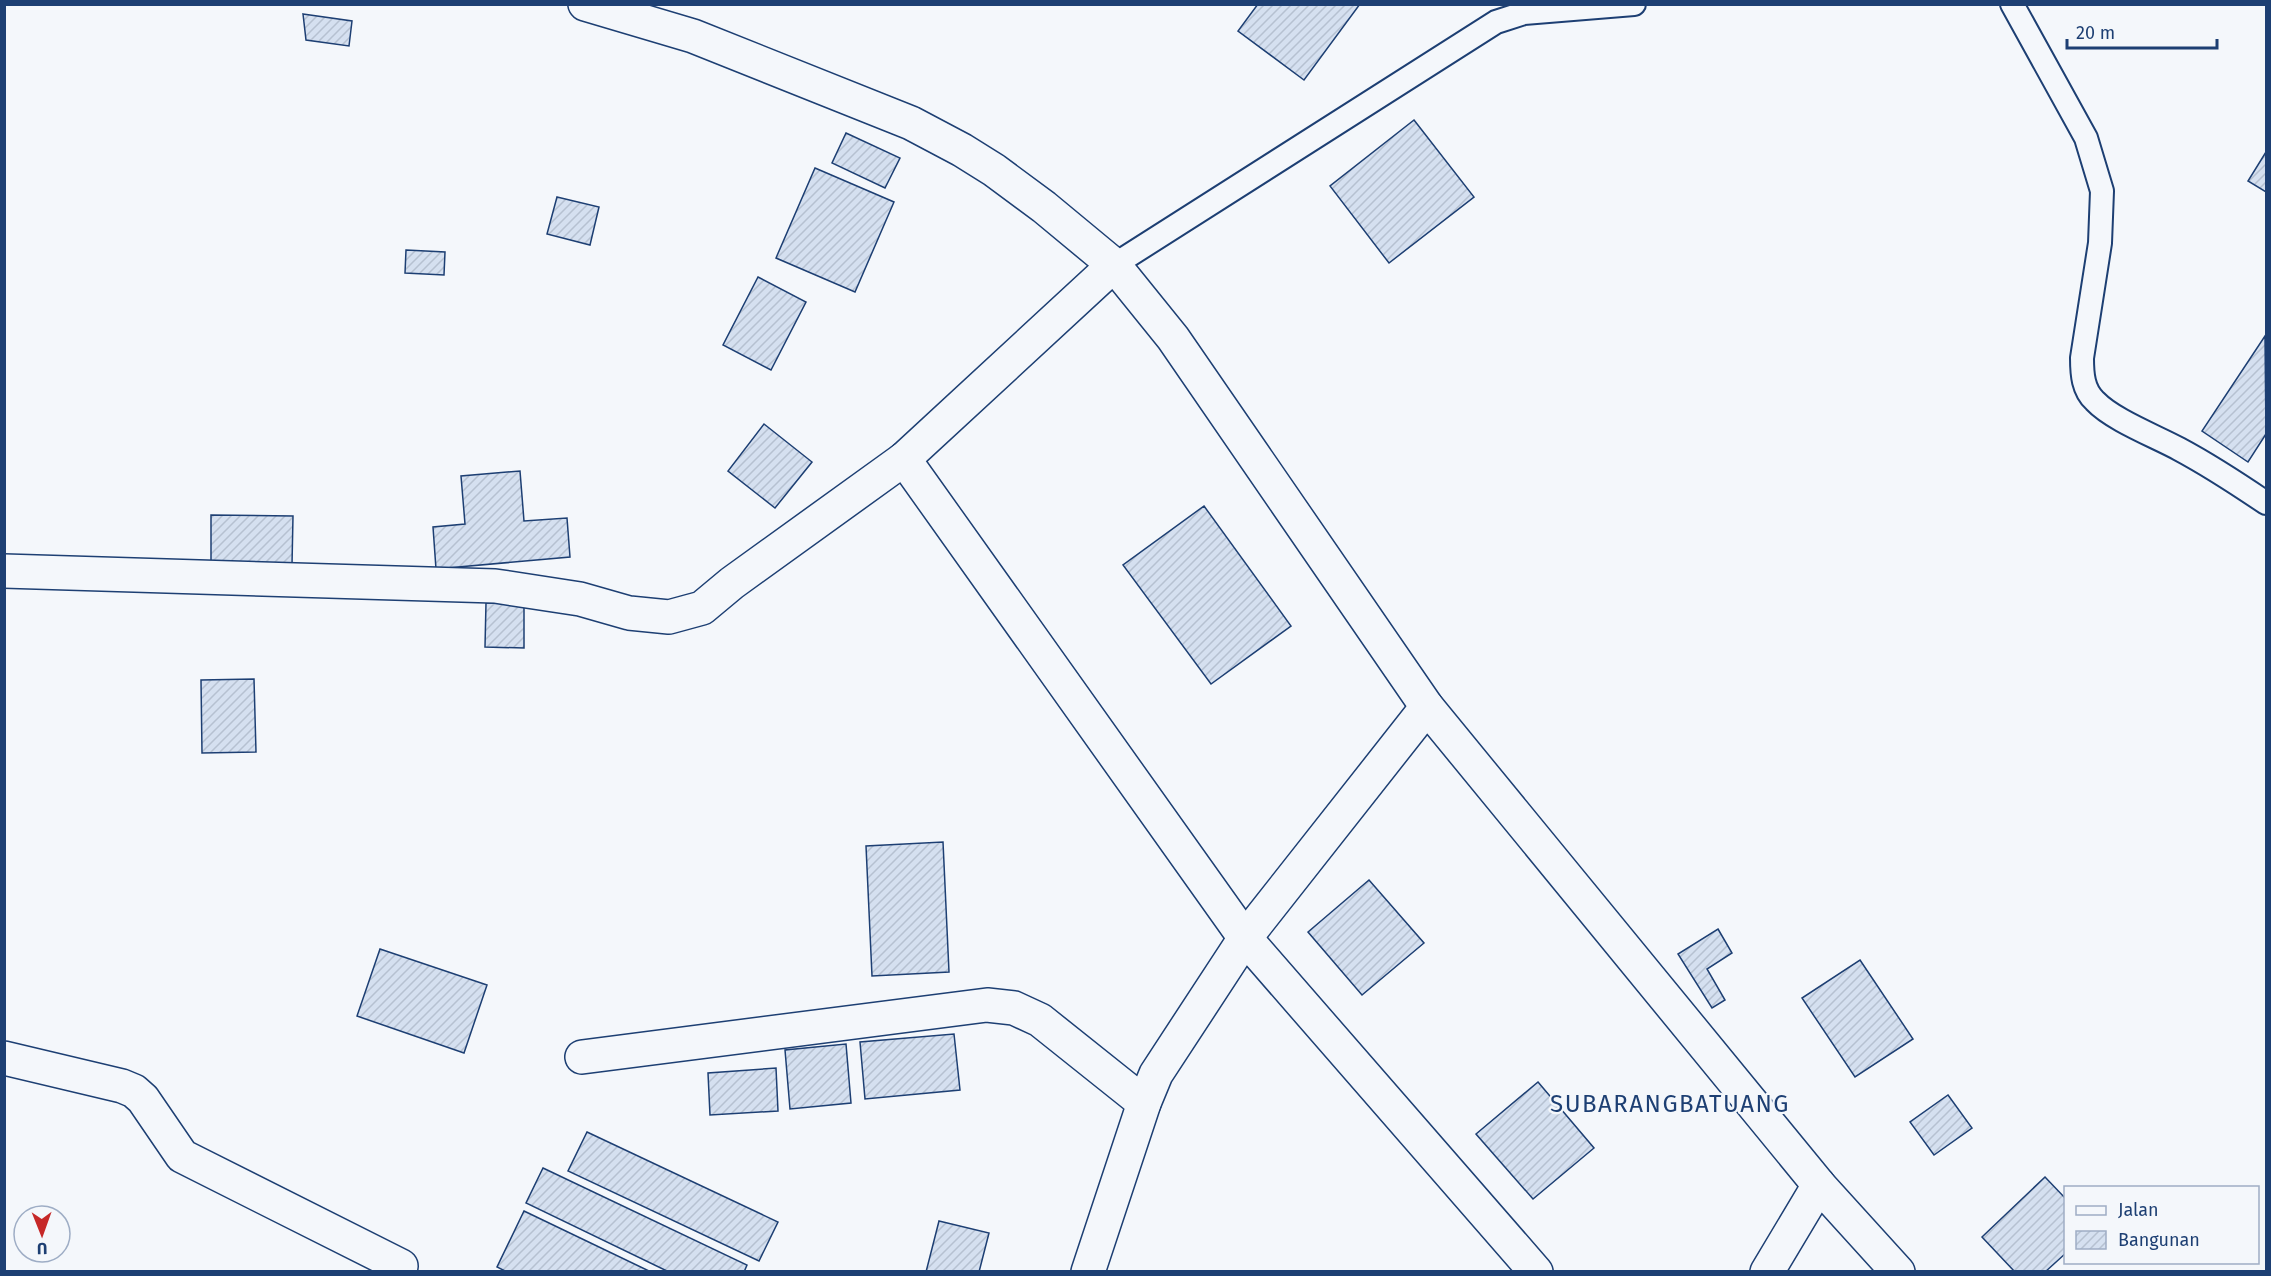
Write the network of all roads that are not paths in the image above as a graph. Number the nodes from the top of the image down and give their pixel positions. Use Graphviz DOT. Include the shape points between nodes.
graph roads {
  1 [pos="585,4"];
  2 [pos="1634,4"];
  3 [pos="2012,4"];
  4 [pos="1114,265"];
  5 [pos="904,459"];
  6 [pos="2266,503"];
  7 [pos="4,571"];
  8 [pos="1427,707"];
  9 [pos="1245,938"];
  10 [pos="582,1057"];
  11 [pos="4,1058"];
  12 [pos="1144,1103"];
  13 [pos="1819,1185"];
  14 [pos="401,1266"];
  15 [pos="1088,1272"];
  16 [pos="1536,1272"];
  17 [pos="1767,1272"];
  18 [pos="1899,1272"];
  1 -- 4 [label="street" via="693,36 911,123 994,170"];
  2 -- 4 [label="lane" via="1524,13 1496,22"];
  3 -- 6 [label="lane" via="2086,138 2102,191 2100,243 2082,358 2087,390 2094,401 2113,414 2180,449"];
  4 -- 5 [label="street"];
  4 -- 8 [label="street" via="1173,338"];
  5 -- 7 [label="street" via="702,608 669,617 629,613 580,599 495,586"];
  5 -- 9 [label="street"];
  8 -- 9 [label="street"];
  8 -- 13 [label="street"];
  9 -- 12 [label="street" via="1156,1074"];
  9 -- 16 [label="street"];
  10 -- 12 [label="street" via="987,1005 1014,1008 1040,1020"];
  11 -- 14 [label="street" via="134,1091 182,1156"];
  12 -- 15 [label="street"];
  13 -- 17 [label="street"];
  13 -- 18 [label="street"];
}
